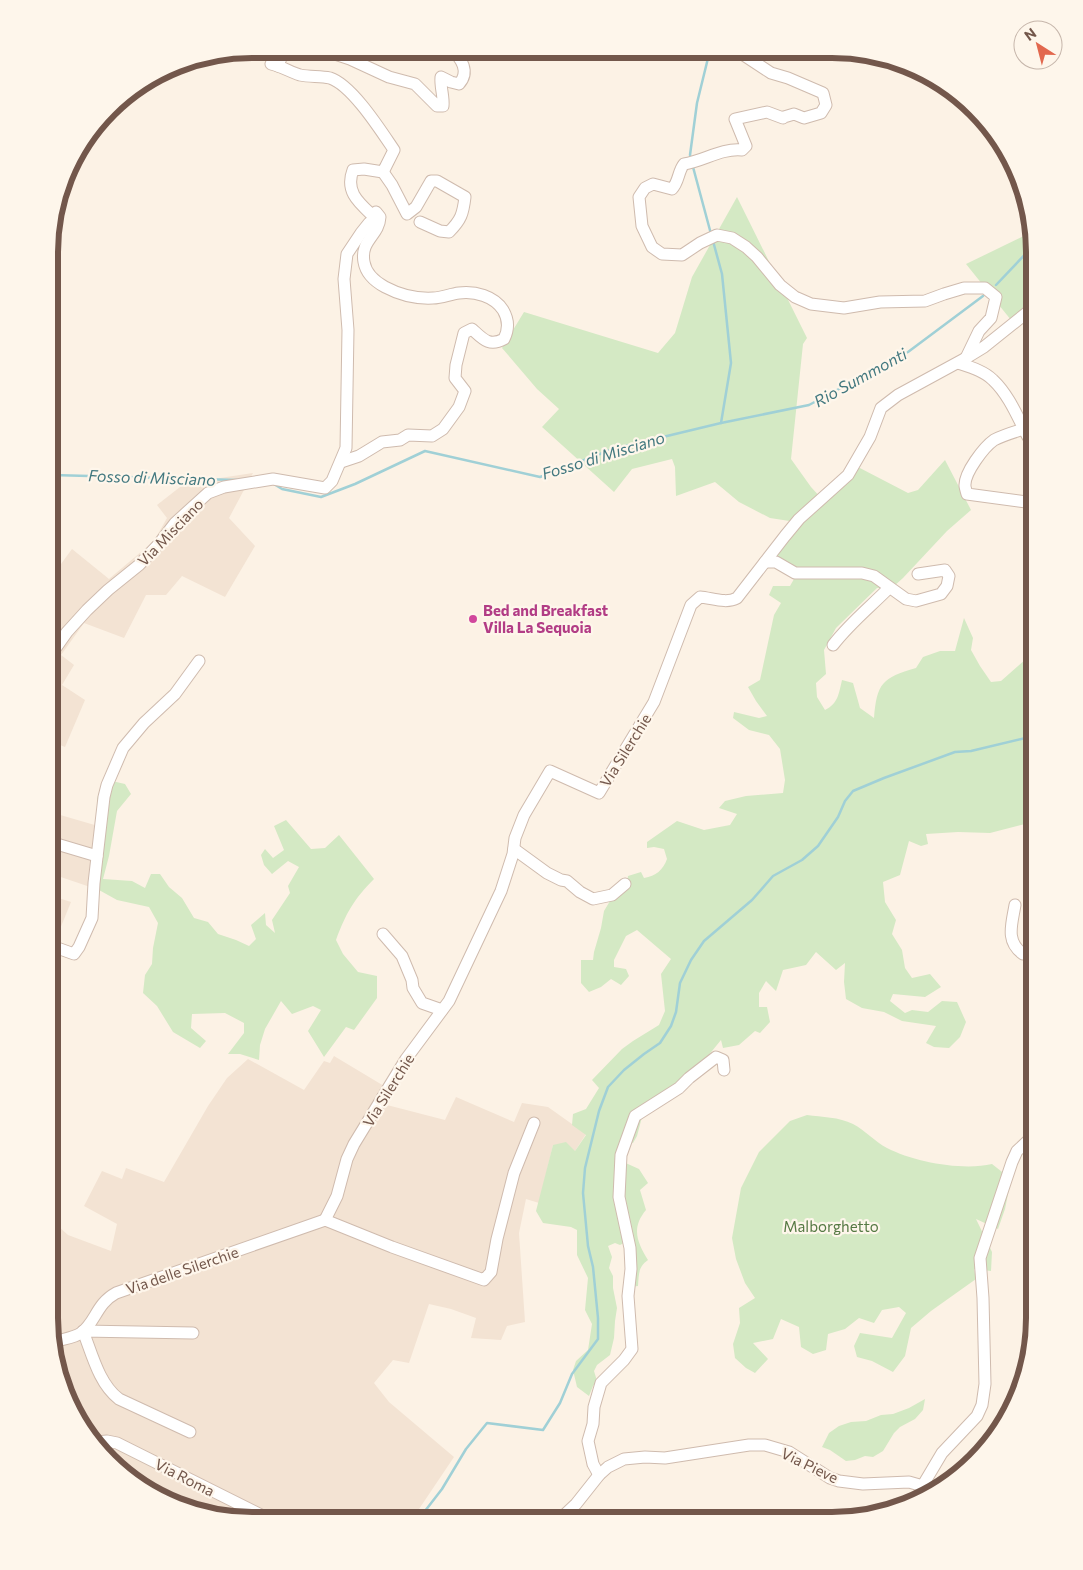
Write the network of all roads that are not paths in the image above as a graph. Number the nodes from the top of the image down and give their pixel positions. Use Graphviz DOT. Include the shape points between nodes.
graph roads {
  1 [pos="280,58"];
  2 [pos="347,58"];
  3 [pos="460,58"];
  4 [pos="748,58"];
  5 [pos="383,172"];
  6 [pos="372,215"];
  7 [pos="420,222"];
  8 [pos="1026,313"];
  9 [pos="962,360"];
  10 [pos="1024,429"];
  11 [pos="1026,433"];
  12 [pos="341,462"];
  13 [pos="1026,502"];
  14 [pos="765,562"];
  15 [pos="918,574"];
  16 [pos="889,588"];
  17 [pos="58,643"];
  18 [pos="833,645"];
  19 [pos="199,661"];
  20 [pos="58,844"];
  21 [pos="514,849"];
  22 [pos="97,856"];
  23 [pos="625,884"];
  24 [pos="1014,905"];
  25 [pos="383,934"];
  26 [pos="58,948"];
  27 [pos="1026,953"];
  28 [pos="442,1010"];
  29 [pos="724,1070"];
  30 [pos="534,1123"];
  31 [pos="1026,1143"];
  32 [pos="325,1220"];
  33 [pos="83,1331"];
  34 [pos="193,1332"];
  35 [pos="59,1340"];
  36 [pos="190,1432"];
  37 [pos="102,1443"];
  38 [pos="599,1475"];
  39 [pos="922,1485"];
  40 [pos="928,1487"];
  41 [pos="255,1512"];
  42 [pos="568,1512"];
  1 -- 5 [label="street" via="275,65 289,72 332,79 344,85 394,150"];
  2 -- 3 [label="street" via="390,77 416,84 437,106 443,106 441,77 459,84 464,79 465,67"];
  4 -- 9 [label="street" via="771,73 823,93 826,105 820,113 804,118 794,114 783,118 767,112 735,119 746,146 742,150 724,151 684,164 672,189 653,184 644,188 639,197 642,226 652,247 662,254 682,255 712,237 732,238 757,257 780,285 795,297 812,304 844,308 880,302 925,301 964,288 985,288 996,297 991,318"];
  5 -- 6 [label="street" via="353,170 350,178 352,193"];
  5 -- 7 [label="street" via="407,214 416,207 431,181 437,181 465,197 458,223 448,232"];
  6 -- 12 [label="street, Via Misciano" via="373,220 347,254 344,279 348,330 346,448"];
  6 -- 12 [label="street" via="376,212 380,224 366,242 363,260 368,274 379,284 397,294 418,297 434,298 461,292 484,294 501,308 508,331 497,343 486,341 472,329 464,333 455,378 465,391 459,407 443,430 432,436 408,435 400,440 382,442"];
  8 -- 9 [label="street"];
  9 -- 10 [label="street" via="994,380"];
  9 -- 14 [label="street, Via Silerchie" via="898,395 881,408 870,437 848,475 799,519"];
  10 -- 11 [label="street"];
  10 -- 13 [label="street" via="993,441 977,458 965,486 968,494 975,496"];
  12 -- 17 [label="street, Via Misciano" via="325,488 273,479 208,493 175,522 139,565 87,610"];
  14 -- 16 [label="street" via="776,562 795,573 862,573 874,576"];
  14 -- 21 [label="street, Via Silerchie" via="732,601 700,596 690,605 654,702 599,793 550,771 524,814"];
  15 -- 16 [label="street" via="945,570 949,576 947,586 941,594 916,601 906,599"];
  16 -- 18 [label="street"];
  19 -- 22 [label="street" via="174,694 123,748 107,785"];
  20 -- 22 [label="street"];
  21 -- 23 [label="street" via="547,874 567,881 593,898 612,895"];
  21 -- 28 [label="street, Via Silerchie" via="495,906"];
  22 -- 26 [label="street" via="92,918 74,954"];
  24 -- 27 [label="street" via="1010,937 1016,949"];
  25 -- 28 [label="street" via="402,956 413,988 422,1002"];
  28 -- 32 [label="street, Via Silerchie" via="406,1059 354,1144 337,1196"];
  29 -- 38 [label="street" via="723,1060 716,1057 679,1088 635,1116 621,1155 620,1197 632,1269 628,1296 632,1349 601,1383 594,1407 588,1441"];
  30 -- 32 [label="street" via="514,1173 491,1272 484,1280"];
  31 -- 39 [label="street" via="1012,1162 980,1258 985,1384 982,1405 977,1416 942,1453"];
  32 -- 33 [label="street, Via delle Silerchie" via="107,1298"];
  33 -- 34 [label="street"];
  33 -- 35 [label="street"];
  33 -- 36 [label="street" via="100,1374 112,1394"];
  37 -- 41 [label="street, Via Roma" via="117,1443"];
  38 -- 39 [label="street, Via Pieve" via="624,1459 665,1458 765,1445 788,1452 839,1481"];
  38 -- 42 [label="street, Via Pieve"];
  39 -- 40 [label="street, Via Pieve"];
}
